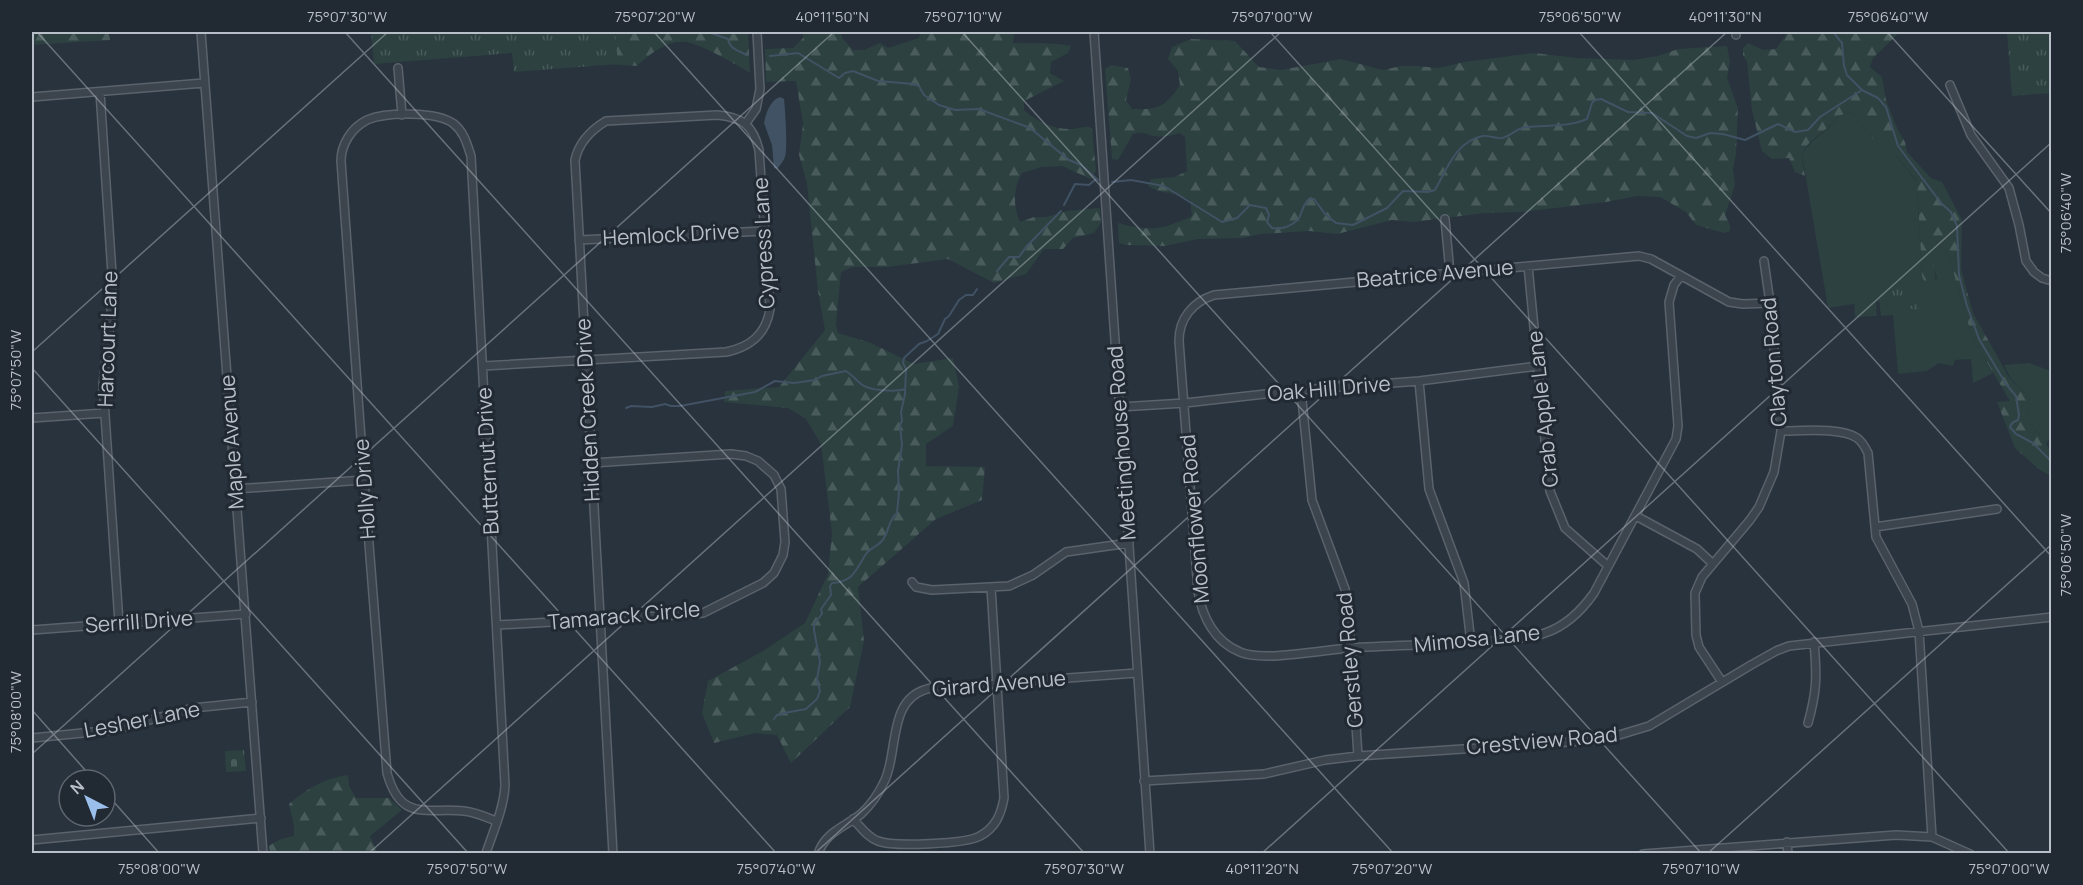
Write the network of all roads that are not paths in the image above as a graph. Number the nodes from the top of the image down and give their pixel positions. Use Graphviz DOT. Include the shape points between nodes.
graph roads {
  1 [pos="201,32"];
  2 [pos="757,32"];
  3 [pos="1094,32"];
  4 [pos="398,68"];
  5 [pos="204,84"];
  6 [pos="1950,85"];
  7 [pos="100,92"];
  8 [pos="32,97"];
  9 [pos="402,115"];
  10 [pos="746,123"];
  11 [pos="1445,219"];
  12 [pos="764,231"];
  13 [pos="579,240"];
  14 [pos="1764,261"];
  15 [pos="1528,266"];
  16 [pos="1450,273"];
  17 [pos="1680,277"];
  18 [pos="2052,281"];
  19 [pos="1770,303"];
  20 [pos="584,360"];
  21 [pos="483,366"];
  22 [pos="1538,366"];
  23 [pos="1419,381"];
  24 [pos="1300,390"];
  25 [pos="1185,403"];
  26 [pos="1120,407"];
  27 [pos="105,413"];
  28 [pos="32,418"];
  29 [pos="1781,431"];
  30 [pos="592,463"];
  31 [pos="364,480"];
  32 [pos="236,489"];
  33 [pos="1997,509"];
  34 [pos="1636,516"];
  35 [pos="1875,527"];
  36 [pos="1129,543"];
  37 [pos="1713,564"];
  38 [pos="1608,566"];
  39 [pos="912,582"];
  40 [pos="991,587"];
  41 [pos="246,614"];
  42 [pos="2052,616"];
  43 [pos="599,621"];
  44 [pos="119,623"];
  45 [pos="497,625"];
  46 [pos="32,630"];
  47 [pos="1919,631"];
  48 [pos="1814,642"];
  49 [pos="1471,643"];
  50 [pos="1350,648"];
  51 [pos="1137,673"];
  52 [pos="1722,682"];
  53 [pos="997,683"];
  54 [pos="252,702"];
  55 [pos="1808,723"];
  56 [pos="32,738"];
  57 [pos="1358,756"];
  58 [pos="1144,781"];
  59 [pos="261,818"];
  60 [pos="853,819"];
  61 [pos="496,821"];
  62 [pos="1932,837"];
  63 [pos="32,840"];
  64 [pos="1787,842"];
  65 [pos="1661,853"];
  66 [pos="263,854"];
  67 [pos="486,854"];
  68 [pos="613,854"];
  69 [pos="818,854"];
  70 [pos="1150,854"];
  71 [pos="1643,854"];
  72 [pos="1788,854"];
  73 [pos="1970,854"];
  1 -- 5 [label="street, Maple Avenue"];
  2 -- 10 [label="street" via="760,89 756,109"];
  3 -- 26 [label="street, Meetinghouse Road"];
  4 -- 9 [label="street"];
  5 -- 7 [label="street"];
  5 -- 32 [label="street, Maple Avenue"];
  6 -- 18 [label="street" via="1971,135 2009,188 2026,261 2034,272"];
  7 -- 8 [label="street"];
  7 -- 27 [label="street, Harcourt Lane" via="112,274 103,385"];
  9 -- 21 [label="street, Butternut Drive" via="438,116 454,124 465,137 471,156"];
  9 -- 31 [label="street, Holly Drive" via="361,124 345,141 341,154"];
  10 -- 12 [label="street, Cypress Lane" via="759,150"];
  10 -- 13 [label="street, Hidden Creek Drive" via="717,115 606,121 599,125 580,145 575,160"];
  11 -- 16 [label="street"];
  12 -- 13 [label="street, Hemlock Drive"];
  12 -- 20 [label="street, Cypress Lane" via="769,321 751,344 726,352"];
  13 -- 20 [label="street, Hidden Creek Drive"];
  14 -- 19 [label="street, Clayton Road"];
  15 -- 16 [label="street, Beatrice Avenue"];
  15 -- 17 [label="street, Beatrice Avenue" via="1639,256"];
  15 -- 22 [label="street, Crab Apple Lane"];
  16 -- 25 [label="street, Beatrice Avenue" via="1203,299 1186,314 1179,333"];
  17 -- 19 [label="street, Beatrice Avenue" via="1729,302"];
  17 -- 34 [label="street, Mimosa Lane" via="1669,302 1676,439"];
  19 -- 29 [label="street, Clayton Road"];
  20 -- 21 [label="street, Cypress Lane"];
  20 -- 30 [label="street, Hidden Creek Drive"];
  21 -- 45 [label="street, Butternut Drive"];
  22 -- 23 [label="street, Oak Hill Drive"];
  22 -- 38 [label="street, Crab Apple Lane" via="1553,500 1565,528"];
  23 -- 24 [label="street, Oak Hill Drive"];
  23 -- 49 [label="street" via="1429,489 1464,583"];
  24 -- 25 [label="street, Oak Hill Drive"];
  24 -- 50 [label="street, Gerstley Road" via="1312,500 1345,589"];
  25 -- 26 [label="street, Oak Hill Drive"];
  25 -- 50 [label="street, Moonflower Road" via="1198,591 1208,624 1233,648 1258,657"];
  26 -- 36 [label="street, Meetinghouse Road"];
  27 -- 28 [label="street"];
  27 -- 44 [label="street, Harcourt Lane"];
  29 -- 35 [label="street" via="1839,432 1861,441 1868,453"];
  29 -- 37 [label="street, Clayton Road" via="1774,472 1763,498"];
  30 -- 43 [label="street, Hidden Creek Drive"];
  30 -- 43 [label="street, Tamarack Circle" via="731,454 752,458 769,469 781,489 785,542 781,561 768,579 703,613"];
  31 -- 32 [label="street"];
  31 -- 61 [label="street, Holly Drive" via="390,782 402,802 418,810 464,811"];
  32 -- 41 [label="street, Maple Avenue"];
  33 -- 35 [label="street"];
  34 -- 37 [label="street" via="1697,549"];
  34 -- 38 [label="street, Mimosa Lane"];
  35 -- 47 [label="street" via="1881,548 1912,604"];
  36 -- 40 [label="street" via="1073,550 1018,583"];
  36 -- 51 [label="street, Meetinghouse Road"];
  37 -- 52 [label="street, Clayton Road" via="1696,587 1696,635 1699,647"];
  38 -- 49 [label="street, Mimosa Lane" via="1589,599 1557,628 1542,634"];
  39 -- 40 [label="street" via="916,587 932,590"];
  40 -- 53 [label="street"];
  41 -- 44 [label="street, Serrill Drive"];
  41 -- 54 [label="street, Maple Avenue"];
  42 -- 47 [label="street, Crestview Road"];
  43 -- 45 [label="street, Tamarack Circle"];
  43 -- 68 [label="street, Hidden Creek Drive"];
  44 -- 46 [label="street, Serrill Drive"];
  45 -- 61 [label="street, Butternut Drive" via="505,795"];
  47 -- 48 [label="street, Crestview Road"];
  47 -- 62 [label="street"];
  48 -- 52 [label="street, Crestview Road" via="1776,651"];
  48 -- 55 [label="street" via="1815,695"];
  49 -- 50 [label="street, Mimosa Lane"];
  50 -- 57 [label="street, Gerstley Road"];
  51 -- 53 [label="street, Girard Avenue"];
  51 -- 58 [label="street, Meetinghouse Road"];
  52 -- 57 [label="street, Crestview Road" via="1649,726 1599,740"];
  53 -- 60 [label="street, Girard Avenue" via="931,688 908,701 897,720 894,753 884,783 869,806"];
  53 -- 60 [label="street" via="1004,798 999,818 992,827 972,840 899,845 874,839"];
  54 -- 56 [label="street, Lesher Lane" via="193,708 113,730"];
  54 -- 59 [label="street, Maple Avenue"];
  57 -- 58 [label="street, Crestview Road" via="1264,774"];
  58 -- 70 [label="street, Meetinghouse Road"];
  59 -- 63 [label="street"];
  59 -- 66 [label="street, Maple Avenue"];
  60 -- 69 [label="street, Girard Avenue" via="828,836"];
  61 -- 67 [label="street, Butternut Drive"];
  62 -- 64 [label="street" via="1896,835"];
  62 -- 73 [label="street"];
  64 -- 65 [label="street"];
  64 -- 72 [label="street"];
  65 -- 71 [label="street"];
}
